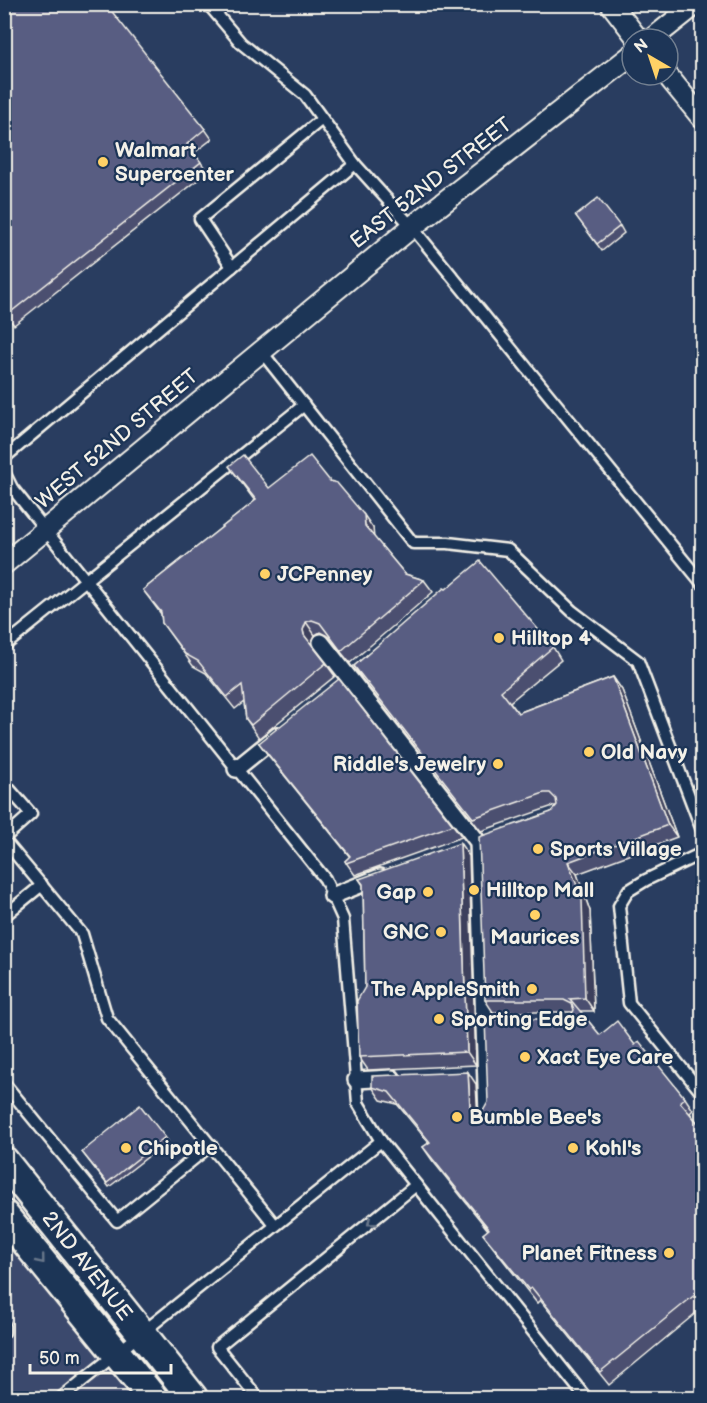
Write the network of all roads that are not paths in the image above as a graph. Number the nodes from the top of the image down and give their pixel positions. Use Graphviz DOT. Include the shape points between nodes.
graph roads {
  1 [pos="208,4"];
  2 [pos="611,4"];
  3 [pos="696,4"];
  4 [pos="629,27"];
  5 [pos="667,27"];
  6 [pos="620,64"];
  7 [pos="677,87"];
  8 [pos="702,118"];
  9 [pos="322,119"];
  10 [pos="355,164"];
  11 [pos="412,227"];
  12 [pos="232,267"];
  13 [pos="261,351"];
  14 [pos="304,405"];
  15 [pos="4,458"];
  16 [pos="4,472"];
  17 [pos="46,530"];
  18 [pos="4,564"];
  19 [pos="85,580"];
  20 [pos="702,583"];
  21 [pos="321,642"];
  22 [pos="4,646"];
  23 [pos="293,723"];
  24 [pos="236,768"];
  25 [pos="4,783"];
  26 [pos="702,830"];
  27 [pos="4,839"];
  28 [pos="702,853"];
  29 [pos="393,872"];
  30 [pos="42,885"];
  31 [pos="332,896"];
  32 [pos="4,915"];
  33 [pos="404,1077"];
  34 [pos="356,1080"];
  35 [pos="4,1083"];
  36 [pos="702,1093"];
  37 [pos="487,1115"];
  38 [pos="381,1141"];
  39 [pos="211,1145"];
  40 [pos="4,1161"];
  41 [pos="416,1185"];
  42 [pos="4,1215"];
  43 [pos="275,1224"];
  44 [pos="4,1325"];
  45 [pos="4,1332"];
  46 [pos="141,1334"];
  47 [pos="117,1354"];
  48 [pos="61,1398"];
  49 [pos="153,1398"];
  50 [pos="193,1398"];
  51 [pos="258,1398"];
  52 [pos="586,1398"];
  1 -- 9 [label="lane" via="241,43 305,95"];
  2 -- 4 [label="street"];
  3 -- 5 [label="street"];
  6 -- 11 [label="street, EAST 52ND STREET"];
  7 -- 8 [label="street"];
  9 -- 10 [label="lane"];
  9 -- 12 [label="lane" via="200,219"];
  10 -- 11 [label="lane"];
  10 -- 12 [label="lane"];
  11 -- 13 [label="street, EAST 52ND STREET"];
  11 -- 20 [label="lane"];
  12 -- 15 [label="lane"];
  13 -- 14 [label="lane"];
  13 -- 17 [label="street, WEST 52ND STREET"];
  14 -- 19 [label="lane"];
  14 -- 26 [label="lane" via="413,543 508,550 572,611 638,661"];
  16 -- 17 [label="lane"];
  17 -- 18 [label="street, WEST 52ND STREET"];
  17 -- 19 [label="lane"];
  19 -- 22 [label="lane"];
  19 -- 24 [label="lane"];
  21 -- 37 [label="street" via="478,842 489,1022 480,1074"];
  23 -- 24 [label="street"];
  24 -- 31 [label="lane" via="325,879"];
  25 -- 27 [label="lane" via="31,814"];
  27 -- 30 [label="lane"];
  28 -- 36 [label="lane" via="646,879 628,891 619,906 629,1003"];
  29 -- 31 [label="street"];
  30 -- 32 [label="lane"];
  30 -- 39 [label="lane" via="82,934 107,1018"];
  31 -- 34 [label="lane" via="344,920"];
  33 -- 34 [label="street"];
  34 -- 38 [label="lane" via="358,1103"];
  35 -- 39 [label="lane" via="117,1221"];
  38 -- 41 [label="lane"];
  38 -- 43 [label="lane"];
  39 -- 43 [label="lane"];
  40 -- 46 [label="main road, 2ND AVENUE"];
  41 -- 51 [label="lane, one-way" via="216,1347"];
  41 -- 52 [label="lane"];
  42 -- 47 [label="main road, 2ND AVENUE, one-way"];
  43 -- 46 [label="lane"];
  44 -- 45 [label="lane"];
  46 -- 47 [label="lane"];
  46 -- 50 [label="main road, 2ND AVENUE"];
  47 -- 48 [label="lane"];
  47 -- 49 [label="main road, 2ND AVENUE"];
}
